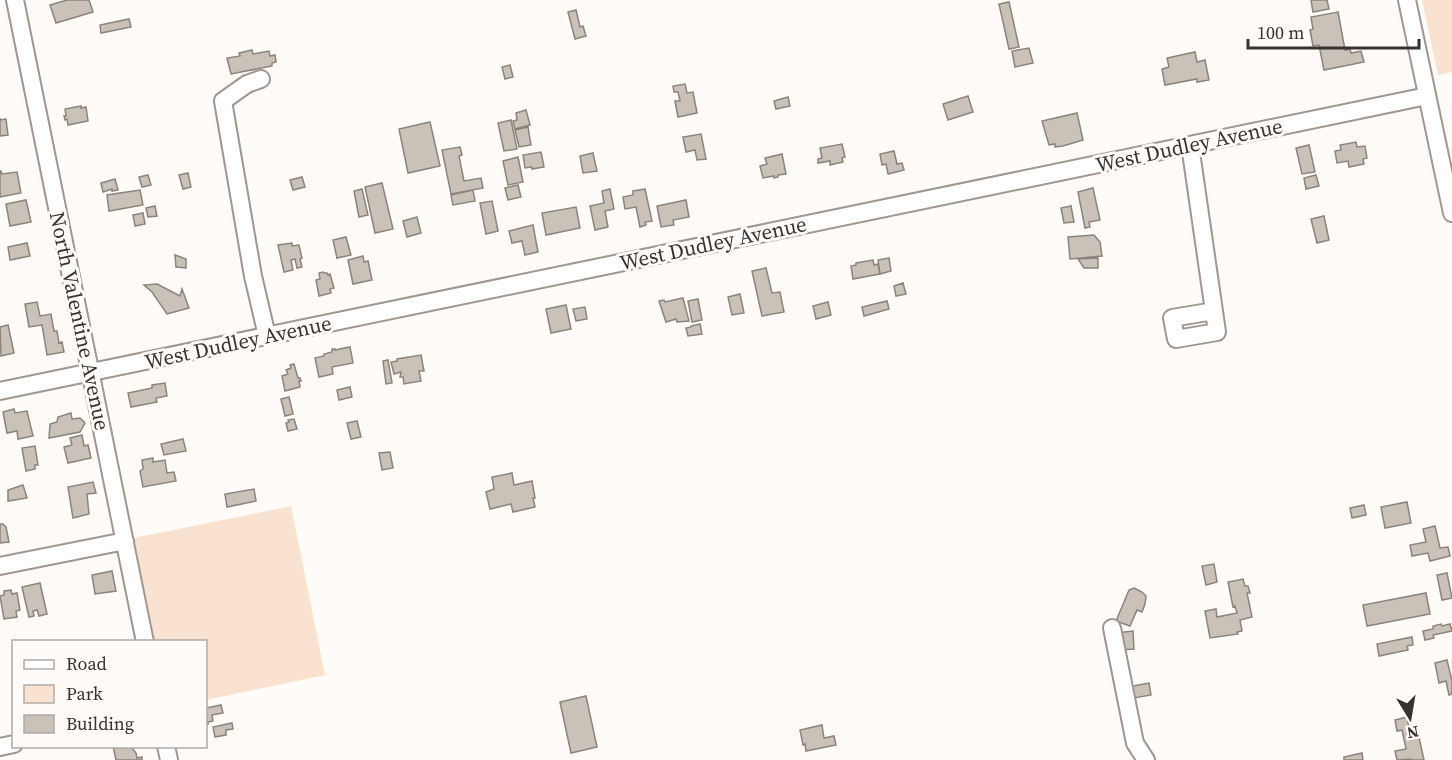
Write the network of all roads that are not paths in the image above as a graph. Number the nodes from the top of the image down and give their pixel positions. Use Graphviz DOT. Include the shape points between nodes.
graph roads {
  1 [pos="15,0"];
  2 [pos="1407,0"];
  3 [pos="261,79"];
  4 [pos="1427,96"];
  5 [pos="1190,145"];
  6 [pos="1452,213"];
  7 [pos="1214,311"];
  8 [pos="267,336"];
  9 [pos="91,372"];
  10 [pos="0,391"];
  11 [pos="125,541"];
  12 [pos="0,566"];
  13 [pos="1112,628"];
  14 [pos="145,640"];
  15 [pos="1146,760"];
  1 -- 9 [label="street, North Valentine Avenue"];
  2 -- 4 [label="street"];
  3 -- 8 [label="street" via="223,101"];
  4 -- 5 [label="street, West Dudley Avenue"];
  4 -- 6 [label="street"];
  5 -- 7 [label="street"];
  5 -- 8 [label="street, West Dudley Avenue"];
  8 -- 9 [label="street, West Dudley Avenue"];
  9 -- 10 [label="street, West Dudley Avenue"];
  9 -- 11 [label="street, North Valentine Avenue"];
  11 -- 12 [label="street"];
  11 -- 14 [label="street, North Valentine Avenue"];
  13 -- 15 [label="street" via="1135,743"];
}
